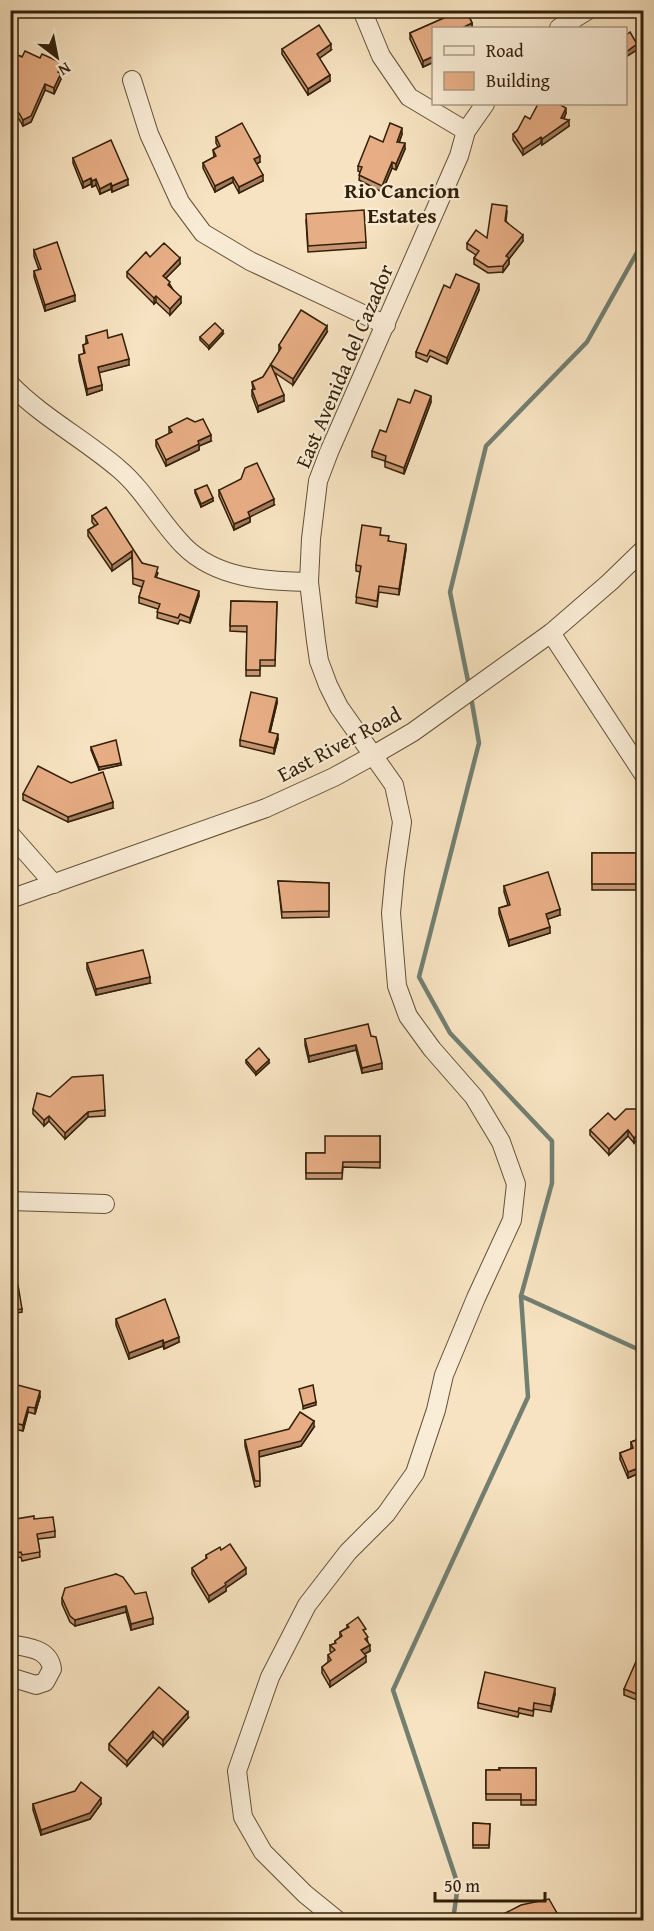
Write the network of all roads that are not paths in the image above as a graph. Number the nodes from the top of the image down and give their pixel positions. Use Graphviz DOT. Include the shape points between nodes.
graph roads {
  1 [pos="362,10"];
  2 [pos="588,10"];
  3 [pos="561,27"];
  4 [pos="132,80"];
  5 [pos="485,105"];
  6 [pos="466,131"];
  7 [pos="386,325"];
  8 [pos="10,384"];
  9 [pos="644,549"];
  10 [pos="309,582"];
  11 [pos="551,633"];
  12 [pos="372,756"];
  13 [pos="644,775"];
  14 [pos="10,834"];
  15 [pos="54,884"];
  16 [pos="10,899"];
  17 [pos="10,1201"];
  18 [pos="105,1204"];
  19 [pos="10,1644"];
  20 [pos="10,1677"];
  21 [pos="336,1920"];
  1 -- 6 [label="street" via="381,56 409,97"];
  2 -- 3 [label="street"];
  4 -- 7 [label="street" via="149,134 180,202 203,233 245,258"];
  5 -- 6 [label="street, East Avenida del Cazador"];
  6 -- 7 [label="street, East Avenida del Cazador" via="459,156"];
  7 -- 10 [label="street, East Avenida del Cazador" via="318,481"];
  8 -- 10 [label="street" via="120,470 185,547 211,566 271,582"];
  9 -- 11 [label="street, East River Road"];
  10 -- 12 [label="street, East Avenida del Cazador" via="319,661 339,707"];
  11 -- 12 [label="street, East River Road" via="413,732"];
  11 -- 13 [label="street"];
  12 -- 15 [label="street, East River Road" via="266,808"];
  12 -- 21 [label="street, East Avenida del Cazador" via="394,785 402,822 391,913 397,986 408,1016 474,1097 501,1142 516,1184 512,1220 444,1375 415,1473 386,1514 348,1552 307,1605 270,1677 237,1771 243,1817 263,1852"];
  14 -- 15 [label="street"];
  15 -- 16 [label="street, East River Road"];
  17 -- 18 [label="street"];
  19 -- 20 [label="street" via="44,1653 52,1669 45,1682 36,1685"];
}
